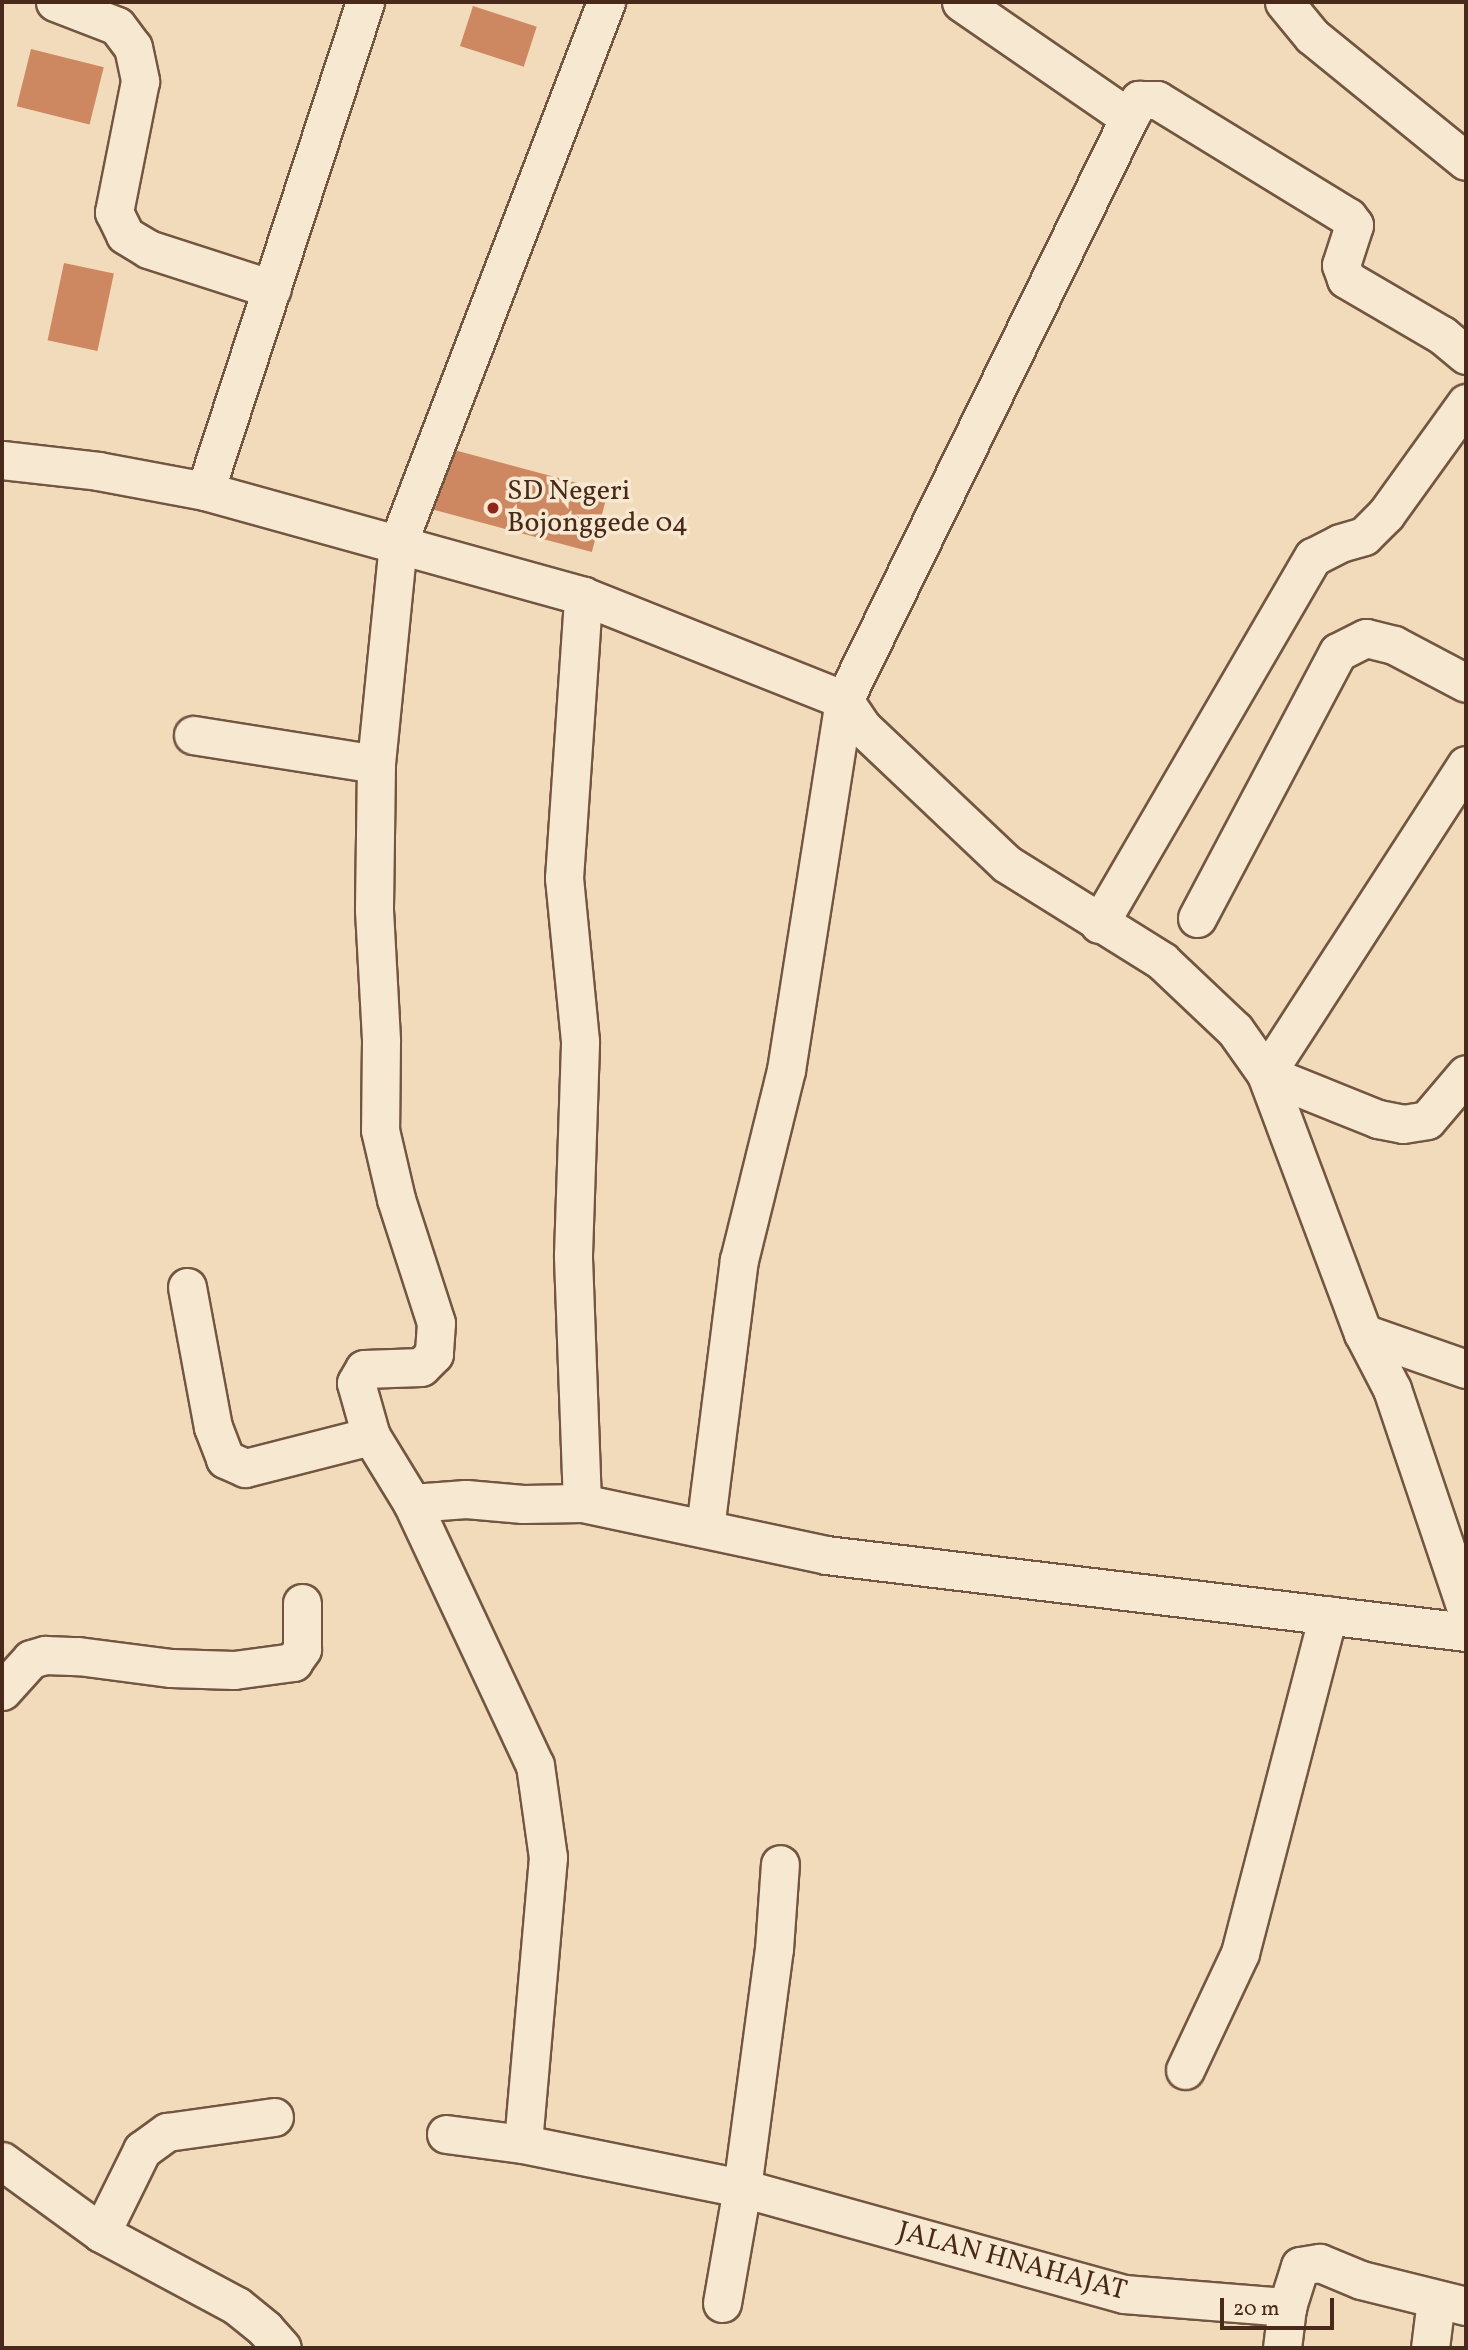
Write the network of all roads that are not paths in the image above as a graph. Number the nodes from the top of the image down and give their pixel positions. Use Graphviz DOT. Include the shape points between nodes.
graph roads {
  1 [pos="55,2"];
  2 [pos="365,2"];
  3 [pos="606,2"];
  4 [pos="961,2"];
  5 [pos="1284,2"];
  6 [pos="1129,118"];
  7 [pos="1466,160"];
  8 [pos="272,289"];
  9 [pos="1466,355"];
  10 [pos="1466,403"];
  11 [pos="2,460"];
  12 [pos="205,491"];
  13 [pos="398,544"];
  14 [pos="583,596"];
  15 [pos="1466,683"];
  16 [pos="844,700"];
  17 [pos="193,735"];
  18 [pos="376,764"];
  19 [pos="1466,765"];
  20 [pos="1197,918"];
  21 [pos="1099,924"];
  22 [pos="1266,1074"];
  23 [pos="1466,1074"];
  24 [pos="187,1287"];
  25 [pos="1363,1334"];
  26 [pos="1466,1369"];
  27 [pos="371,1436"];
  28 [pos="412,1503"];
  29 [pos="582,1503"];
  30 [pos="705,1528"];
  31 [pos="302,1603"];
  32 [pos="1466,1609"];
  33 [pos="1328,1615"];
  34 [pos="1466,1632"];
  35 [pos="2,1691"];
  36 [pos="780,1864"];
  37 [pos="1185,2070"];
  38 [pos="274,2117"];
  39 [pos="446,2134"];
  40 [pos="523,2144"];
  41 [pos="2,2161"];
  42 [pos="742,2188"];
  43 [pos="101,2233"];
  44 [pos="722,2303"];
  45 [pos="1451,2303"];
  46 [pos="1287,2307"];
  47 [pos="282,2348"];
  48 [pos="1282,2348"];
  49 [pos="1430,2348"];
  1 -- 8 [label="street" via="117,26 133,47 140,81 114,212 125,236 148,249"];
  2 -- 8 [label="street"];
  3 -- 13 [label="street"];
  4 -- 6 [label="street"];
  5 -- 7 [label="street" via="1312,36"];
  6 -- 9 [label="street" via="1139,100 1157,100 1348,216 1354,225 1341,265 1346,279 1442,335"];
  6 -- 16 [label="street"];
  8 -- 12 [label="street"];
  10 -- 21 [label="street" via="1386,514 1364,536 1340,542 1313,557"];
  11 -- 12 [label="street" via="98,471"];
  12 -- 13 [label="street"];
  13 -- 14 [label="street"];
  13 -- 18 [label="street"];
  14 -- 16 [label="street"];
  14 -- 29 [label="street" via="564,878 580,1041 573,1255"];
  15 -- 20 [label="street" via="1394,645 1366,639 1338,652"];
  16 -- 21 [label="street" via="862,727 1007,863"];
  16 -- 30 [label="street" via="786,1070 739,1260"];
  17 -- 18 [label="street"];
  18 -- 27 [label="street" via="374,910 380,1130 396,1199 436,1323 434,1354 421,1367 364,1369 356,1383"];
  19 -- 22 [label="street"];
  21 -- 22 [label="street" via="1162,961 1235,1030"];
  22 -- 23 [label="street" via="1378,1119 1403,1124 1427,1120"];
  22 -- 25 [label="street"];
  24 -- 27 [label="street" via="213,1427 225,1459 245,1468"];
  25 -- 26 [label="street"];
  25 -- 32 [label="street" via="1392,1389"];
  27 -- 28 [label="street"];
  28 -- 29 [label="street" via="466,1499"];
  28 -- 40 [label="street" via="535,1765 548,1857"];
  29 -- 30 [label="street"];
  30 -- 33 [label="street" via="826,1555"];
  31 -- 35 [label="street" via="302,1649 293,1662 234,1670 45,1655 32,1659"];
  33 -- 34 [label="street"];
  33 -- 37 [label="street" via="1240,1953"];
  36 -- 42 [label="street" via="774,1949"];
  38 -- 43 [label="street" via="167,2132 142,2150"];
  39 -- 40 [label="street, JALAN HNAHAJAT"];
  40 -- 42 [label="street, JALAN HNAHAJAT"];
  41 -- 43 [label="street"];
  42 -- 44 [label="street"];
  42 -- 46 [label="street, JALAN HNAHAJAT" via="1124,2294"];
  43 -- 47 [label="street" via="237,2306"];
  45 -- 46 [label="street" via="1361,2280 1320,2263 1300,2266"];
  45 -- 49 [label="street"];
  46 -- 48 [label="street"];
}
